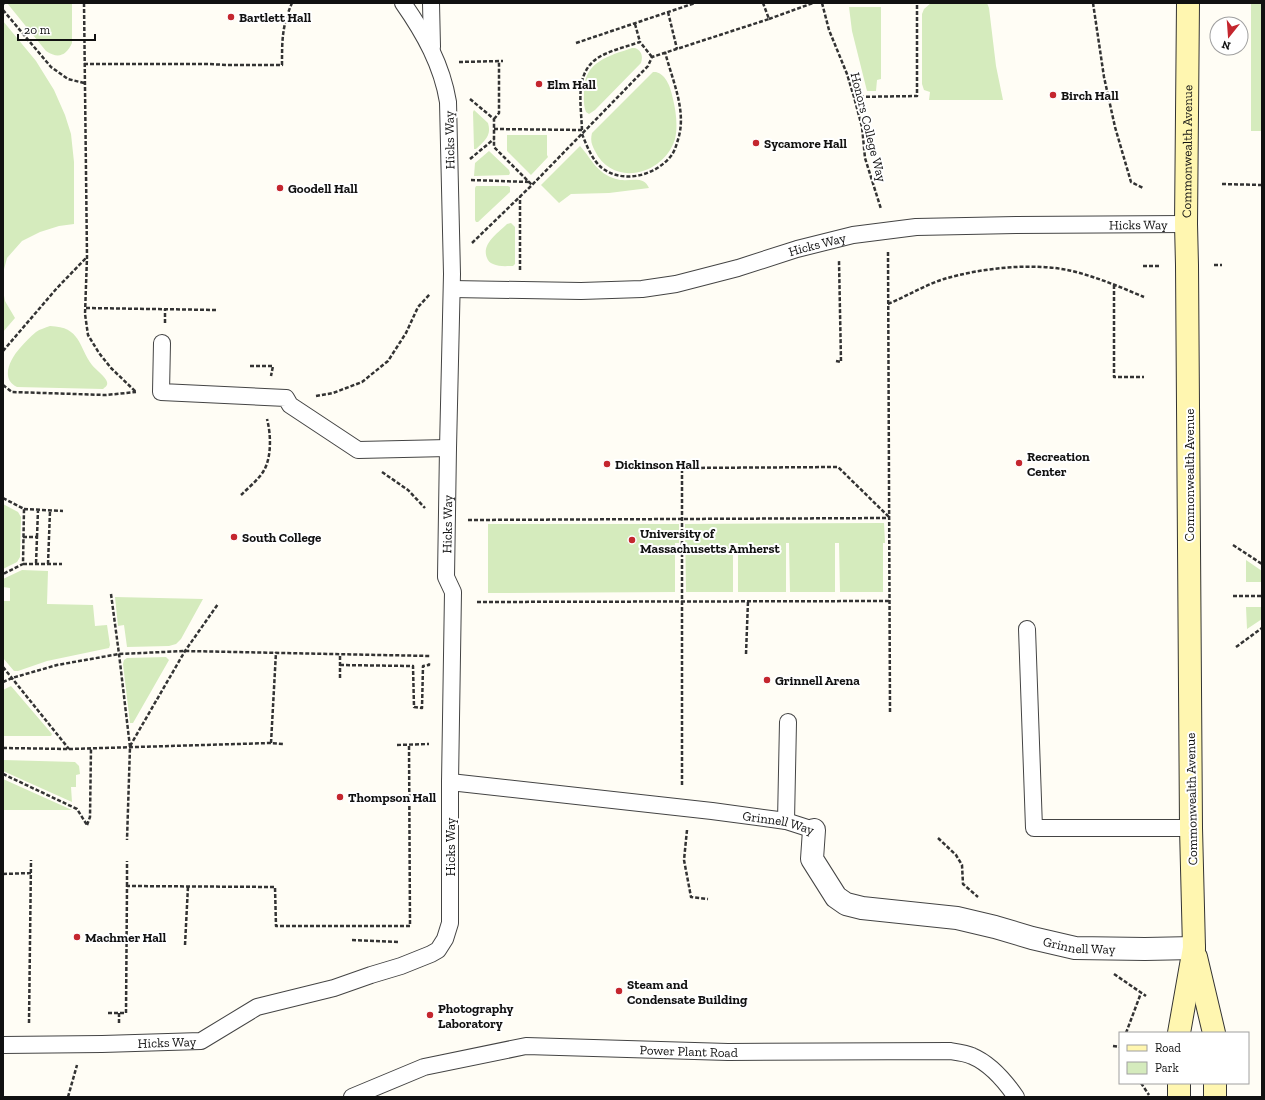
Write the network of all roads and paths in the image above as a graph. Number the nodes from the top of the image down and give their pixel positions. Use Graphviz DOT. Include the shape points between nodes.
graph roads {
  1 [pos="84,3"];
  2 [pos="292,3"];
  3 [pos="403,3"];
  4 [pos="431,3"];
  5 [pos="695,3"];
  6 [pos="763,3"];
  7 [pos="813,3"];
  8 [pos="822,3"];
  9 [pos="917,3"];
  10 [pos="1093,3"];
  11 [pos="1188,3"];
  12 [pos="3,10"];
  13 [pos="668,12"];
  14 [pos="768,20"];
  15 [pos="635,24"];
  16 [pos="640,42"];
  17 [pos="576,43"];
  18 [pos="676,49"];
  19 [pos="665,52"];
  20 [pos="433,53"];
  21 [pos="652,56"];
  22 [pos="499,61"];
  23 [pos="503,61"];
  24 [pos="459,62"];
  25 [pos="84,64"];
  26 [pos="84,83"];
  27 [pos="854,97"];
  28 [pos="469,98"];
  29 [pos="494,119"];
  30 [pos="494,129"];
  31 [pos="582,130"];
  32 [pos="586,130"];
  33 [pos="582,134"];
  34 [pos="494,139"];
  35 [pos="470,159"];
  36 [pos="470,180"];
  37 [pos="529,182"];
  38 [pos="1222,184"];
  39 [pos="532,185"];
  40 [pos="1262,185"];
  41 [pos="1143,188"];
  42 [pos="520,196"];
  43 [pos="882,211"];
  44 [pos="1186,224"];
  45 [pos="472,244"];
  46 [pos="888,250"];
  47 [pos="87,257"];
  48 [pos="840,258"];
  49 [pos="1214,265"];
  50 [pos="1222,265"];
  51 [pos="1143,266"];
  52 [pos="1161,266"];
  53 [pos="520,270"];
  54 [pos="1114,285"];
  55 [pos="452,289"];
  56 [pos="434,290"];
  57 [pos="1144,297"];
  58 [pos="888,304"];
  59 [pos="86,308"];
  60 [pos="218,310"];
  61 [pos="162,343"];
  62 [pos="3,351"];
  63 [pos="836,362"];
  64 [pos="250,366"];
  65 [pos="1144,377"];
  66 [pos="270,381"];
  67 [pos="3,385"];
  68 [pos="136,392"];
  69 [pos="161,392"];
  70 [pos="286,398"];
  71 [pos="266,412"];
  72 [pos="448,448"];
  73 [pos="358,450"];
  74 [pos="241,495"];
  75 [pos="3,498"];
  76 [pos="24,509"];
  77 [pos="38,510"];
  78 [pos="50,511"];
  79 [pos="63,511"];
  80 [pos="430,513"];
  81 [pos="890,518"];
  82 [pos="682,519"];
  83 [pos="466,520"];
  84 [pos="23,537"];
  85 [pos="37,538"];
  86 [pos="1233,546"];
  87 [pos="23,564"];
  88 [pos="36,564"];
  89 [pos="48,564"];
  90 [pos="62,564"];
  91 [pos="1262,564"];
  92 [pos="3,574"];
  93 [pos="111,594"];
  94 [pos="1233,596"];
  95 [pos="1262,596"];
  96 [pos="682,601"];
  97 [pos="748,601"];
  98 [pos="890,601"];
  99 [pos="477,602"];
  100 [pos="218,604"];
  101 [pos="1262,628"];
  102 [pos="1027,629"];
  103 [pos="1236,647"];
  104 [pos="185,651"];
  105 [pos="276,652"];
  106 [pos="119,654"];
  107 [pos="340,654"];
  108 [pos="746,654"];
  109 [pos="429,656"];
  110 [pos="433,656"];
  111 [pos="340,665"];
  112 [pos="3,667"];
  113 [pos="12,678"];
  114 [pos="340,678"];
  115 [pos="3,682"];
  116 [pos="890,712"];
  117 [pos="788,722"];
  118 [pos="271,743"];
  119 [pos="283,744"];
  120 [pos="397,744"];
  121 [pos="409,744"];
  122 [pos="427,744"];
  123 [pos="130,746"];
  124 [pos="3,748"];
  125 [pos="69,748"];
  126 [pos="91,748"];
  127 [pos="3,774"];
  128 [pos="450,782"];
  129 [pos="682,785"];
  130 [pos="786,821"];
  131 [pos="1191,828"];
  132 [pos="687,829"];
  133 [pos="814,830"];
  134 [pos="938,838"];
  135 [pos="127,840"];
  136 [pos="32,860"];
  137 [pos="127,861"];
  138 [pos="31,873"];
  139 [pos="3,874"];
  140 [pos="127,886"];
  141 [pos="188,886"];
  142 [pos="979,898"];
  143 [pos="708,899"];
  144 [pos="352,940"];
  145 [pos="404,943"];
  146 [pos="185,945"];
  147 [pos="1194,948"];
  148 [pos="1141,993"];
  149 [pos="108,1013"];
  150 [pos="1126,1032"];
  151 [pos="1179,1032"];
  152 [pos="1214,1032"];
  153 [pos="3,1045"];
  154 [pos="30,1045"];
  155 [pos="1113,1046"];
  156 [pos="1119,1047"];
  157 [pos="77,1063"];
  158 [pos="1142,1084"];
  159 [pos="1179,1084"];
  160 [pos="1215,1084"];
  161 [pos="1149,1095"];
  162 [pos="68,1097"];
  163 [pos="352,1097"];
  164 [pos="1016,1097"];
  165 [pos="1179,1097"];
  166 [pos="1215,1097"];
  1 -- 25 [label="path"];
  2 -- 25 [label="path" via="282,38 282,65"];
  3 -- 20 [label="lane, Hicks Way"];
  4 -- 20 [label="lane"];
  5 -- 13 [label="path"];
  6 -- 14 [label="path"];
  7 -- 14 [label="path"];
  8 -- 27 [label="path, Honors College Way" via="828,30"];
  9 -- 27 [label="path" via="917,96"];
  10 -- 41 [label="path" via="1104,77 1116,127 1131,182"];
  11 -- 44 [label="main road, Commonwealth Avenue"];
  12 -- 26 [label="path" via="51,67 68,80"];
  13 -- 15 [label="path"];
  13 -- 18 [label="path"];
  14 -- 18 [label="path"];
  15 -- 16 [label="path"];
  15 -- 17 [label="path"];
  16 -- 21 [label="path"];
  16 -- 31 [label="path" via="596,58 585,70 581,85"];
  18 -- 19 [label="path"];
  19 -- 21 [label="path"];
  19 -- 33 [label="path" via="681,118 679,136 672,155 666,161 649,173 617,175 598,164"];
  20 -- 55 [label="lane, Hicks Way" via="443,78 448,102"];
  21 -- 32 [label="path" via="648,66"];
  22 -- 23 [label="path"];
  22 -- 24 [label="path"];
  22 -- 29 [label="path" via="499,113"];
  25 -- 26 [label="path"];
  26 -- 47 [label="path"];
  27 -- 43 [label="path, Honors College Way" via="862,127 865,158"];
  28 -- 29 [label="path"];
  29 -- 30 [label="path"];
  30 -- 31 [label="path"];
  30 -- 34 [label="path"];
  31 -- 32 [label="path"];
  32 -- 33 [label="path"];
  33 -- 39 [label="path"];
  34 -- 35 [label="path"];
  34 -- 37 [label="path" via="494,147"];
  36 -- 37 [label="path"];
  37 -- 39 [label="path"];
  38 -- 40 [label="path"];
  39 -- 42 [label="path"];
  42 -- 45 [label="path"];
  42 -- 53 [label="path"];
  44 -- 55 [label="lane, Hicks Way" via="916,227 853,235 676,284 642,289"];
  44 -- 131 [label="main road, Commonwealth Avenue"];
  46 -- 58 [label="path"];
  47 -- 59 [label="path"];
  47 -- 62 [label="path"];
  48 -- 63 [label="path" via="841,362"];
  49 -- 50 [label="path"];
  51 -- 52 [label="path"];
  54 -- 57 [label="path"];
  54 -- 58 [label="path" via="1071,271 1030,267 1001,268 944,279"];
  54 -- 65 [label="path" via="1114,377"];
  55 -- 72 [label="lane, Hicks Way"];
  56 -- 70 [label="path" via="418,307 388,361 362,382 333,393"];
  58 -- 81 [label="path"];
  59 -- 60 [label="path"];
  59 -- 68 [label="path" via="88,335 111,368"];
  61 -- 69 [label="lane"];
  64 -- 66 [label="path" via="273,366"];
  67 -- 68 [label="path" via="12,392 106,395"];
  68 -- 69 [label="path"];
  69 -- 70 [label="lane"];
  70 -- 73 [label="lane" via="290,405"];
  71 -- 74 [label="path" via="269,426 268,461 264,472"];
  72 -- 73 [label="lane"];
  72 -- 128 [label="lane, Hicks Way" via="446,577 453,592"];
  73 -- 80 [label="path" via="367,461 408,490"];
  75 -- 76 [label="path"];
  76 -- 77 [label="path"];
  76 -- 84 [label="path"];
  77 -- 78 [label="path"];
  77 -- 85 [label="path"];
  78 -- 79 [label="path"];
  78 -- 89 [label="path"];
  81 -- 82 [label="path"];
  81 -- 82 [label="path" via="838,467 682,468"];
  81 -- 98 [label="path"];
  82 -- 83 [label="path"];
  82 -- 96 [label="path"];
  84 -- 85 [label="path"];
  84 -- 87 [label="path"];
  85 -- 88 [label="path"];
  86 -- 91 [label="path"];
  87 -- 88 [label="path"];
  87 -- 92 [label="path"];
  88 -- 89 [label="path"];
  89 -- 90 [label="path"];
  93 -- 106 [label="path"];
  94 -- 95 [label="path"];
  96 -- 97 [label="path"];
  96 -- 99 [label="path"];
  96 -- 129 [label="path"];
  97 -- 98 [label="path"];
  97 -- 108 [label="path"];
  98 -- 116 [label="path"];
  100 -- 104 [label="path"];
  101 -- 103 [label="path"];
  102 -- 131 [label="lane" via="1034,828"];
  104 -- 105 [label="path"];
  104 -- 106 [label="path"];
  104 -- 123 [label="path"];
  105 -- 107 [label="path"];
  105 -- 118 [label="path"];
  106 -- 113 [label="path" via="57,665"];
  106 -- 123 [label="path"];
  107 -- 109 [label="path"];
  107 -- 111 [label="path"];
  109 -- 110 [label="path"];
  109 -- 111 [label="path" via="429,665 423,666 422,708 414,707 413,666"];
  111 -- 114 [label="path"];
  112 -- 113 [label="path"];
  113 -- 115 [label="path"];
  113 -- 125 [label="path"];
  117 -- 130 [label="lane"];
  118 -- 119 [label="path"];
  118 -- 123 [label="path"];
  120 -- 121 [label="path"];
  121 -- 122 [label="path"];
  121 -- 141 [label="path" via="410,926 276,926 275,887"];
  123 -- 126 [label="path"];
  123 -- 135 [label="path"];
  124 -- 125 [label="path"];
  125 -- 126 [label="path"];
  126 -- 127 [label="path" via="90,817 87,825 77,809"];
  128 -- 130 [label="lane, Grinnell Way"];
  128 -- 154 [label="lane, Hicks Way" via="450,923 448,933 438,950 401,966 334,988 257,1007 201,1041"];
  130 -- 133 [label="lane, Grinnell Way"];
  131 -- 147 [label="main road, Commonwealth Avenue"];
  132 -- 143 [label="path" via="684,860 691,898"];
  133 -- 147 [label="street, Grinnell Way" via="812,859 836,897 846,904 957,918 1075,948"];
  134 -- 142 [label="path" via="956,855 962,865 963,884"];
  136 -- 138 [label="path"];
  137 -- 140 [label="path"];
  138 -- 139 [label="path"];
  138 -- 154 [label="path"];
  140 -- 141 [label="path"];
  140 -- 149 [label="path" via="126,1013"];
  141 -- 146 [label="path"];
  144 -- 145 [label="path"];
  147 -- 151 [label="main road, Commonwealth Avenue"];
  147 -- 152 [label="main road, Commonwealth Avenue"];
  148 -- 150 [label="path"];
  153 -- 154 [label="lane, Hicks Way"];
  155 -- 156 [label="path"];
  157 -- 162 [label="path"];
  158 -- 161 [label="path"];
  159 -- 165 [label="main road"];
  160 -- 166 [label="main road"];
  163 -- 164 [label="lane, Power Plant Road" via="424,1067 526,1046 728,1052 950,1051 972,1056 990,1067"];
}
